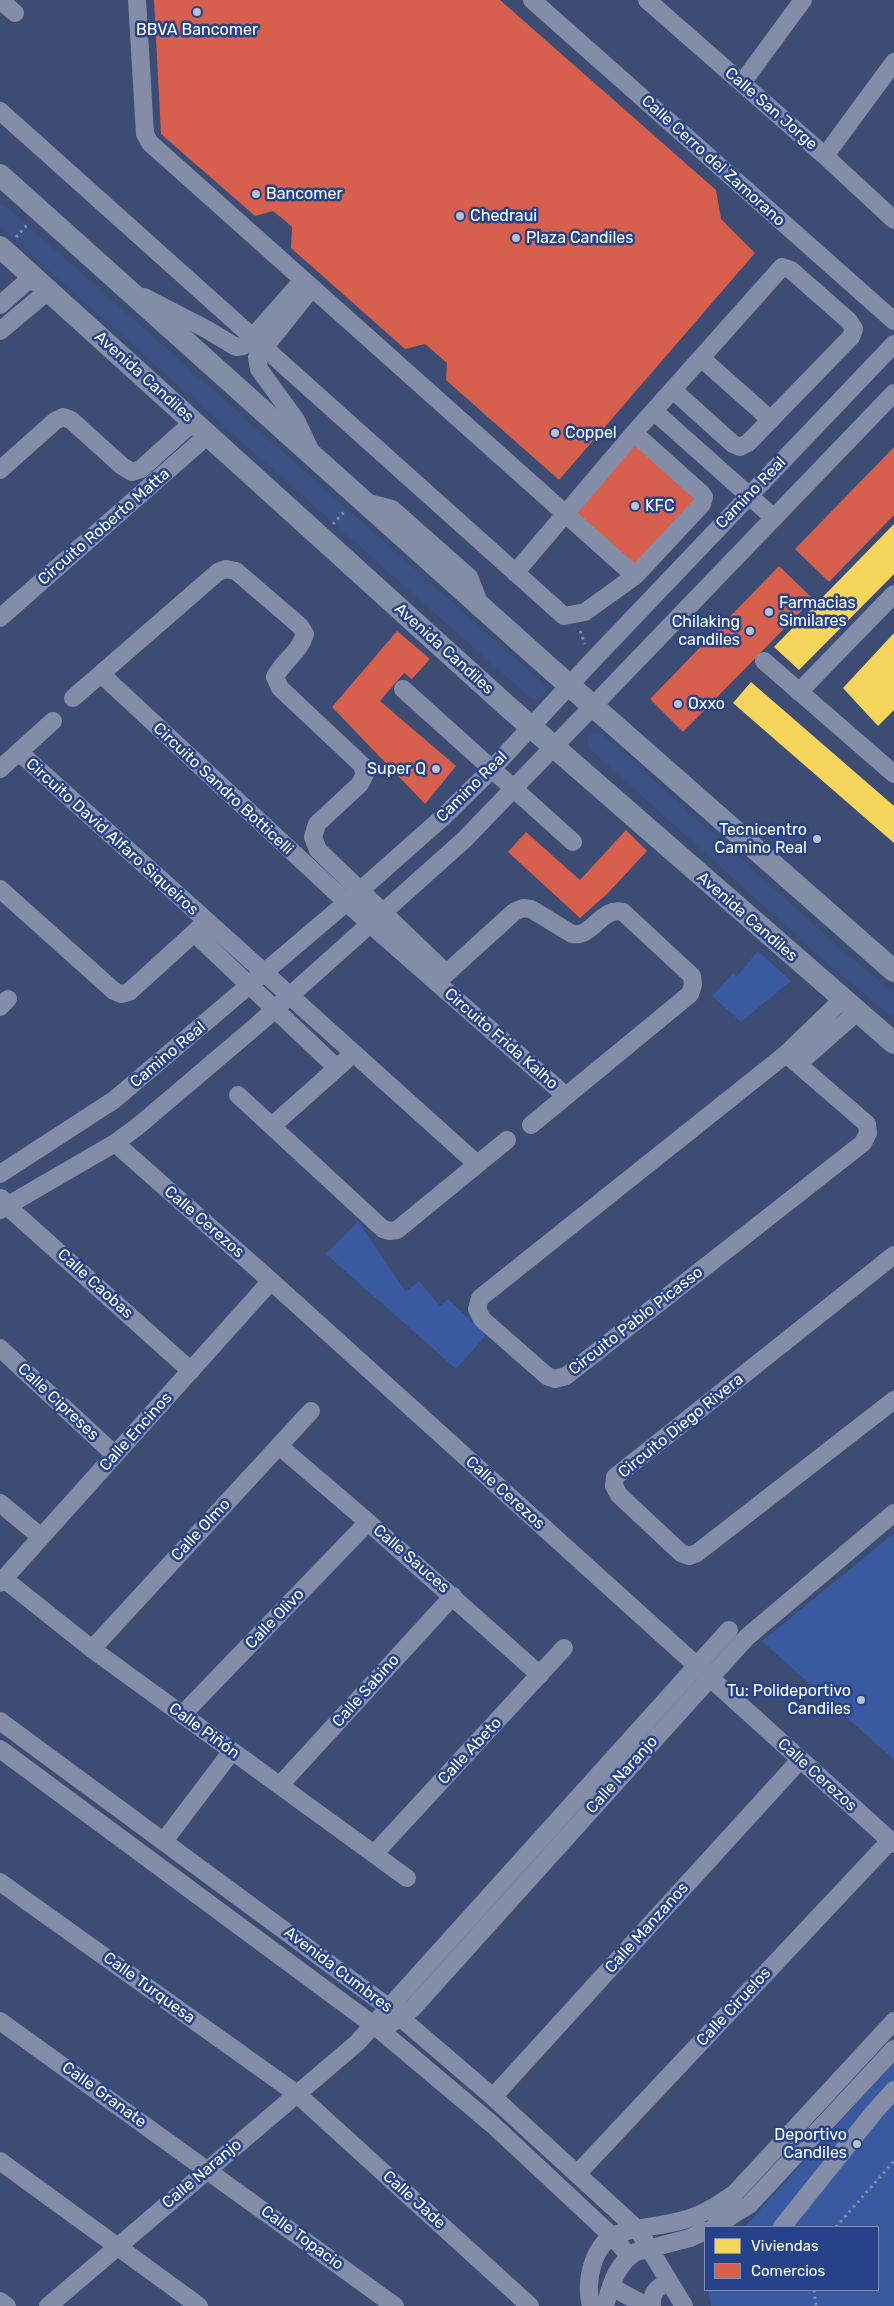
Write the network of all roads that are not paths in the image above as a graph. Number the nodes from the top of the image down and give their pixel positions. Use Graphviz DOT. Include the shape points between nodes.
graph roads {
  1 [pos="0,0"];
  2 [pos="137,0"];
  3 [pos="532,0"];
  4 [pos="803,0"];
  5 [pos="656,3"];
  6 [pos="15,13"];
  7 [pos="894,62"];
  8 [pos="742,83"];
  9 [pos="0,111"];
  10 [pos="825,156"];
  11 [pos="0,175"];
  12 [pos="894,220"];
  13 [pos="6,244"];
  14 [pos="41,283"];
  15 [pos="308,284"];
  16 [pos="126,287"];
  17 [pos="0,304"];
  18 [pos="894,321"];
  19 [pos="0,330"];
  20 [pos="257,342"];
  21 [pos="894,344"];
  22 [pos="236,348"];
  23 [pos="701,358"];
  24 [pos="259,369"];
  25 [pos="673,390"];
  26 [pos="894,393"];
  27 [pos="655,412"];
  28 [pos="771,420"];
  29 [pos="200,428"];
  30 [pos="634,433"];
  31 [pos="312,455"];
  32 [pos="0,470"];
  33 [pos="749,495"];
  34 [pos="566,514"];
  35 [pos="774,518"];
  36 [pos="515,573"];
  37 [pos="635,576"];
  38 [pos="894,594"];
  39 [pos="0,618"];
  40 [pos="764,661"];
  41 [pos="101,674"];
  42 [pos="570,684"];
  43 [pos="403,689"];
  44 [pos="799,692"];
  45 [pos="73,698"];
  46 [pos="594,706"];
  47 [pos="53,721"];
  48 [pos="531,727"];
  49 [pos="555,747"];
  50 [pos="18,752"];
  51 [pos="892,767"];
  52 [pos="0,769"];
  53 [pos="492,769"];
  54 [pos="515,790"];
  55 [pos="573,842"];
  56 [pos="0,889"];
  57 [pos="353,897"];
  58 [pos="376,918"];
  59 [pos="200,928"];
  60 [pos="894,971"];
  61 [pos="264,974"];
  62 [pos="441,978"];
  63 [pos="250,986"];
  64 [pos="289,996"];
  65 [pos="849,1006"];
  66 [pos="275,1010"];
  67 [pos="894,1043"];
  68 [pos="353,1053"];
  69 [pos="792,1059"];
  70 [pos="337,1068"];
  71 [pos="238,1095"];
  72 [pos="566,1096"];
  73 [pos="531,1124"];
  74 [pos="272,1126"];
  75 [pos="507,1140"];
  76 [pos="115,1143"];
  77 [pos="477,1164"];
  78 [pos="0,1174"];
  79 [pos="2,1204"];
  80 [pos="894,1255"];
  81 [pos="271,1281"];
  82 [pos="0,1348"];
  83 [pos="191,1371"];
  84 [pos="894,1400"];
  85 [pos="311,1411"];
  86 [pos="279,1446"];
  87 [pos="115,1455"];
  88 [pos="0,1503"];
  89 [pos="894,1513"];
  90 [pos="368,1522"];
  91 [pos="41,1538"];
  92 [pos="2,1581"];
  93 [pos="453,1596"];
  94 [pos="729,1630"];
  95 [pos="564,1648"];
  96 [pos="92,1649"];
  97 [pos="695,1665"];
  98 [pos="540,1675"];
  99 [pos="709,1678"];
  100 [pos="182,1715"];
  101 [pos="0,1721"];
  102 [pos="0,1748"];
  103 [pos="232,1751"];
  104 [pos="800,1760"];
  105 [pos="280,1786"];
  106 [pos="164,1841"];
  107 [pos="892,1842"];
  108 [pos="375,1853"];
  109 [pos="407,1878"];
  110 [pos="0,1882"];
  111 [pos="394,2012"];
  112 [pos="0,2021"];
  113 [pos="894,2021"];
  114 [pos="376,2027"];
  115 [pos="894,2049"];
  116 [pos="894,2090"];
  117 [pos="297,2094"];
  118 [pos="493,2097"];
  119 [pos="0,2161"];
  120 [pos="208,2170"];
  121 [pos="577,2174"];
  122 [pos="716,2226"];
  123 [pos="783,2226"];
  124 [pos="638,2230"];
  125 [pos="704,2231"];
  126 [pos="613,2237"];
  127 [pos="116,2246"];
  128 [pos="651,2248"];
  129 [pos="629,2256"];
  130 [pos="668,2283"];
  131 [pos="611,2287"];
  132 [pos="0,2301"];
  133 [pos="7,2306"];
  134 [pos="48,2306"];
  135 [pos="199,2306"];
  136 [pos="395,2306"];
  137 [pos="530,2306"];
  138 [pos="591,2306"];
  139 [pos="605,2306"];
  140 [pos="647,2306"];
  141 [pos="652,2306"];
  142 [pos="684,2306"];
  1 -- 6 [label="street"];
  2 -- 15 [label="street" via="146,138"];
  3 -- 18 [label="street, Calle Cerro del Zamorano"];
  4 -- 8 [label="street"];
  5 -- 8 [label="street, Calle San Jorge"];
  7 -- 10 [label="street"];
  8 -- 10 [label="street, Calle San Jorge"];
  9 -- 20 [label="street"];
  10 -- 12 [label="street, Calle San Jorge"];
  11 -- 16 [label="main road"];
  13 -- 14 [label="main road, Avenida Candiles"];
  14 -- 17 [label="street"];
  14 -- 19 [label="street"];
  14 -- 29 [label="main road, Avenida Candiles"];
  15 -- 20 [label="street"];
  15 -- 34 [label="street"];
  16 -- 22 [label="street"];
  16 -- 31 [label="main road"];
  20 -- 22 [label="street"];
  20 -- 24 [label="street"];
  20 -- 36 [label="street"];
  21 -- 33 [label="street, Camino Real"];
  22 -- 24 [label="street"];
  23 -- 25 [label="street"];
  23 -- 28 [label="street"];
  23 -- 28 [label="street" via="782,267 791,270 849,321 854,329 851,337"];
  24 -- 31 [label="street" via="296,420"];
  25 -- 27 [label="street"];
  25 -- 28 [label="street" via="740,447 748,444"];
  26 -- 35 [label="street, Camino Real"];
  27 -- 30 [label="street"];
  27 -- 33 [label="street"];
  29 -- 32 [label="street, Circuito Roberto Matta" via="132,472 71,420 62,417"];
  29 -- 39 [label="street, Circuito Roberto Matta"];
  29 -- 48 [label="main road, Avenida Candiles"];
  30 -- 34 [label="street"];
  30 -- 37 [label="street" via="704,498"];
  31 -- 42 [label="main road" via="357,504"];
  33 -- 35 [label="street"];
  33 -- 42 [label="street, Camino Real"];
  34 -- 36 [label="street"];
  34 -- 37 [label="street"];
  35 -- 46 [label="street, Camino Real"];
  36 -- 37 [label="street" via="564,616 585,612"];
  38 -- 44 [label="street"];
  40 -- 44 [label="street"];
  41 -- 45 [label="street, Circuito Sandro Botticelli"];
  41 -- 57 [label="street, Circuito Sandro Botticelli"];
  41 -- 57 [label="street, Circuito Sandro Botticelli" via="218,572 226,569 236,571 300,626 305,634 302,646 280,667 275,677 280,688 362,765 365,774 360,784 317,824 313,837 318,850"];
  42 -- 46 [label="main road"];
  42 -- 48 [label="street, Camino Real"];
  43 -- 53 [label="street"];
  44 -- 51 [label="street"];
  46 -- 49 [label="street, Camino Real"];
  46 -- 60 [label="main road"];
  47 -- 50 [label="street, Circuito David Alfaro Siqueiros"];
  48 -- 49 [label="main road, Avenida Candiles"];
  48 -- 53 [label="street, Camino Real"];
  49 -- 54 [label="street, Camino Real"];
  49 -- 65 [label="main road, Avenida Candiles"];
  50 -- 52 [label="street, Circuito David Alfaro Siqueiros"];
  50 -- 59 [label="street, Circuito David Alfaro Siqueiros"];
  53 -- 54 [label="street"];
  53 -- 57 [label="street, Camino Real"];
  54 -- 55 [label="street"];
  54 -- 58 [label="street, Camino Real"];
  56 -- 59 [label="street, Circuito David Alfaro Siqueiros" via="121,994 129,992"];
  57 -- 58 [label="street, Circuito Frida Kalho"];
  57 -- 61 [label="street, Camino Real"];
  58 -- 62 [label="street, Circuito Frida Kalho"];
  58 -- 64 [label="street, Camino Real"];
  59 -- 61 [label="street, Circuito David Alfaro Siqueiros"];
  59 -- 63 [label="street, Circuito David Alfaro Siqueiros"];
  61 -- 63 [label="street, Camino Real"];
  61 -- 64 [label="street, Circuito David Alfaro Siqueiros"];
  62 -- 72 [label="street, Circuito Frida Kalho"];
  62 -- 72 [label="street, Circuito Frida Kalho" via="522,908 530,909 578,935 608,913 615,910 623,912 692,976 694,985 690,994"];
  63 -- 66 [label="street, Circuito David Alfaro Siqueiros"];
  63 -- 78 [label="street, Camino Real" via="114,1100"];
  64 -- 66 [label="street, Camino Real"];
  64 -- 68 [label="street, Circuito David Alfaro Siqueiros"];
  65 -- 67 [label="main road, Avenida Candiles"];
  65 -- 69 [label="street, Circuito Pablo Picasso"];
  66 -- 70 [label="street, Circuito David Alfaro Siqueiros"];
  66 -- 76 [label="street, Camino Real"];
  68 -- 70 [label="street"];
  68 -- 77 [label="street, Circuito David Alfaro Siqueiros"];
  69 -- 69 [label="street, Circuito Pablo Picasso" via="480,1298 477,1309 482,1319 546,1376 555,1379 566,1376 863,1143 868,1133 867,1124"];
  70 -- 74 [label="street"];
  71 -- 74 [label="street"];
  72 -- 73 [label="street, Circuito Frida Kalho"];
  74 -- 77 [label="street" via="383,1229 390,1231 397,1230"];
  75 -- 77 [label="street"];
  76 -- 79 [label="street, Camino Real"];
  76 -- 81 [label="street, Calle Cerezos"];
  79 -- 83 [label="street, Calle Caobas"];
  80 -- 84 [label="street, Circuito Diego Rivera" via="615,1477 614,1486 619,1496 681,1553 689,1556"];
  81 -- 83 [label="street, Calle Encinos"];
  81 -- 97 [label="street, Calle Cerezos"];
  82 -- 87 [label="street, Calle Cipreses"];
  83 -- 87 [label="street, Calle Encinos"];
  85 -- 86 [label="street, Calle Olmo"];
  86 -- 90 [label="street, Calle Sauces"];
  86 -- 96 [label="street, Calle Olmo"];
  87 -- 91 [label="street, Calle Encinos"];
  88 -- 91 [label="street"];
  89 -- 99 [label="street, Calle Naranjo" via="747,1636"];
  90 -- 93 [label="street, Calle Sauces"];
  90 -- 100 [label="street, Calle Olivo"];
  91 -- 92 [label="street, Calle Encinos"];
  92 -- 96 [label="street, Calle Piñón"];
  93 -- 98 [label="street, Calle Sauces"];
  93 -- 105 [label="street, Calle Sabino"];
  94 -- 97 [label="street, Calle Naranjo"];
  95 -- 98 [label="street, Calle Abeto"];
  96 -- 100 [label="street, Calle Piñón"];
  97 -- 99 [label="street, Calle Cerezos"];
  97 -- 111 [label="street, Calle Naranjo"];
  98 -- 108 [label="street, Calle Abeto"];
  99 -- 104 [label="street, Calle Cerezos"];
  99 -- 111 [label="street, Calle Naranjo" via="419,2001"];
  100 -- 103 [label="street, Calle Piñón"];
  101 -- 106 [label="street, Avenida Cumbres"];
  102 -- 114 [label="street, Avenida Cumbres"];
  103 -- 105 [label="street, Calle Piñón"];
  103 -- 106 [label="street"];
  104 -- 107 [label="street, Calle Cerezos"];
  104 -- 118 [label="street, Calle Manzanos"];
  105 -- 108 [label="street, Calle Piñón"];
  106 -- 111 [label="street, Avenida Cumbres"];
  107 -- 121 [label="street, Calle Ciruelos"];
  108 -- 109 [label="street, Calle Piñón"];
  110 -- 117 [label="street, Calle Turquesa"];
  111 -- 114 [label="street, Calle Naranjo"];
  111 -- 118 [label="street, Avenida Cumbres"];
  112 -- 120 [label="street, Calle Granate"];
  113 -- 124 [label="street" via="735,2193 709,2211 682,2221"];
  114 -- 117 [label="street, Calle Naranjo"];
  114 -- 126 [label="street, Avenida Cumbres" via="493,2126"];
  115 -- 122 [label="street" via="749,2205"];
  116 -- 123 [label="street"];
  117 -- 120 [label="street, Calle Naranjo"];
  117 -- 137 [label="street, Calle Jade"];
  118 -- 121 [label="street, Avenida Cumbres"];
  119 -- 127 [label="street"];
  120 -- 127 [label="street, Calle Naranjo"];
  120 -- 136 [label="street, Calle Topacio"];
  121 -- 124 [label="street, Avenida Cumbres"];
  124 -- 126 [label="street"];
  124 -- 128 [label="street, Avenida Cumbres"];
  125 -- 128 [label="street"];
  126 -- 129 [label="street, Avenida Cumbres"];
  126 -- 138 [label="street" via="599,2249 593,2262 588,2295"];
  127 -- 134 [label="street, Calle Naranjo"];
  127 -- 135 [label="street"];
  128 -- 129 [label="street"];
  128 -- 130 [label="street, Avenida Cumbres"];
  129 -- 131 [label="street"];
  130 -- 141 [label="street" via="657,2288 651,2297"];
  130 -- 142 [label="street, Avenida Cumbres"];
  131 -- 139 [label="street"];
  131 -- 140 [label="street"];
  132 -- 133 [label="street"];
}
